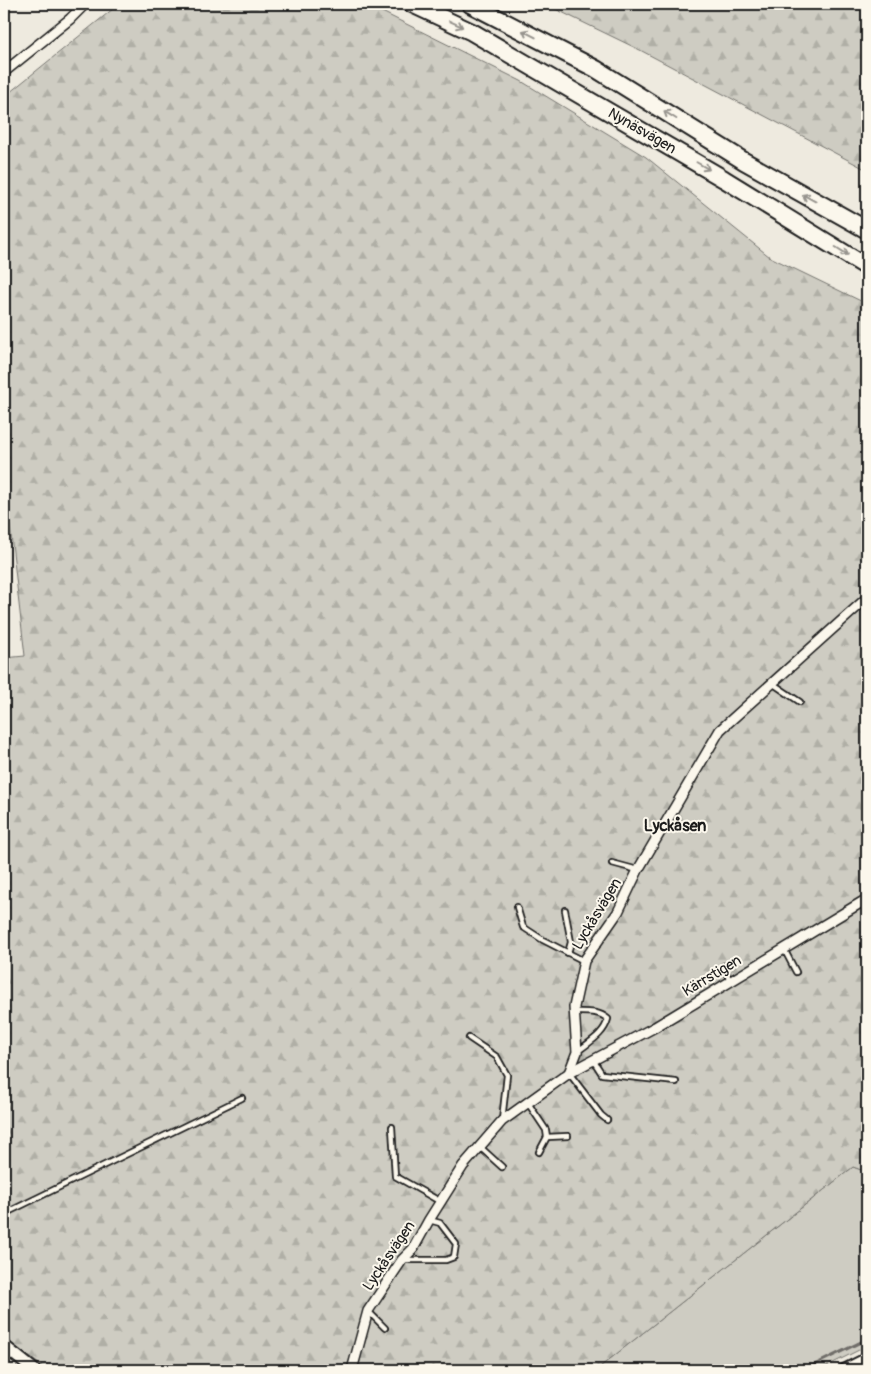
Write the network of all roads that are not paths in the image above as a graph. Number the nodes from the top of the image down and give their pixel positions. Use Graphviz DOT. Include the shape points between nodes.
graph roads {
  1 [pos="85,4"];
  2 [pos="412,4"];
  3 [pos="470,4"];
  4 [pos="4,72"];
  5 [pos="867,230"];
  6 [pos="867,267"];
  7 [pos="867,598"];
  8 [pos="772,684"];
  9 [pos="800,702"];
  10 [pos="612,864"];
  11 [pos="638,870"];
  12 [pos="867,899"];
  13 [pos="517,907"];
  14 [pos="565,910"];
  15 [pos="784,949"];
  16 [pos="568,953"];
  17 [pos="584,961"];
  18 [pos="724,966"];
  19 [pos="796,972"];
  20 [pos="730,982"];
  21 [pos="573,1012"];
  22 [pos="469,1038"];
  23 [pos="577,1052"];
  24 [pos="594,1060"];
  25 [pos="569,1073"];
  26 [pos="676,1082"];
  27 [pos="242,1098"];
  28 [pos="528,1103"];
  29 [pos="607,1120"];
  30 [pos="502,1121"];
  31 [pos="392,1127"];
  32 [pos="568,1136"];
  33 [pos="547,1137"];
  34 [pos="480,1147"];
  35 [pos="539,1152"];
  36 [pos="502,1168"];
  37 [pos="441,1202"];
  38 [pos="4,1214"];
  39 [pos="429,1220"];
  40 [pos="402,1260"];
  41 [pos="368,1312"];
  42 [pos="385,1328"];
  43 [pos="4,1346"];
  44 [pos="867,1359"];
  45 [pos="34,1370"];
  46 [pos="352,1370"];
  47 [pos="845,1370"];
  1 -- 4 [label="street"];
  2 -- 6 [label="highway, Nynäsvägen, one-way" via="488,42 724,178"];
  5 -- 3 [label="highway, Nynäsvägen, one-way" via="744,161 596,69"];
  7 -- 8 [label="street, Lyckåsvägen"];
  8 -- 9 [label="lane"];
  8 -- 11 [label="street, Lyckåsvägen" via="720,730"];
  10 -- 11 [label="lane"];
  11 -- 17 [label="street, Lyckåsvägen" via="618,912"];
  12 -- 15 [label="street, Kärrstigen"];
  13 -- 16 [label="lane" via="523,927"];
  14 -- 16 [label="lane" via="571,942"];
  15 -- 19 [label="lane"];
  15 -- 20 [label="street, Kärrstigen"];
  16 -- 17 [label="lane"];
  17 -- 21 [label="street, Lyckåsvägen"];
  18 -- 20 [label="lane"];
  20 -- 24 [label="street, Kärrstigen"];
  21 -- 23 [label="street, Lyckåsvägen"];
  21 -- 23 [label="lane" via="595,1012 608,1020 601,1033"];
  22 -- 30 [label="lane" via="497,1057 507,1075"];
  23 -- 25 [label="street, Lyckåsvägen"];
  24 -- 25 [label="street, Kärrstigen"];
  24 -- 26 [label="lane" via="602,1074"];
  25 -- 28 [label="street, Lyckåsvägen"];
  25 -- 29 [label="lane"];
  27 -- 38 [label="lane"];
  28 -- 30 [label="street, Lyckåsvägen"];
  28 -- 33 [label="lane" via="546,1130"];
  30 -- 34 [label="street, Lyckåsvägen"];
  31 -- 37 [label="lane" via="395,1176"];
  32 -- 33 [label="lane"];
  33 -- 35 [label="lane"];
  34 -- 36 [label="lane"];
  34 -- 37 [label="street, Lyckåsvägen" via="463,1166"];
  37 -- 39 [label="street, Lyckåsvägen"];
  39 -- 40 [label="street, Lyckåsvägen" via="413,1249"];
  39 -- 40 [label="lane" via="440,1223 456,1244 454,1257 446,1260"];
  40 -- 41 [label="street, Lyckåsvägen"];
  41 -- 42 [label="lane"];
  41 -- 46 [label="street, Lyckåsvägen"];
  43 -- 45 [label="street"];
  44 -- 47 [label="street"];
}
